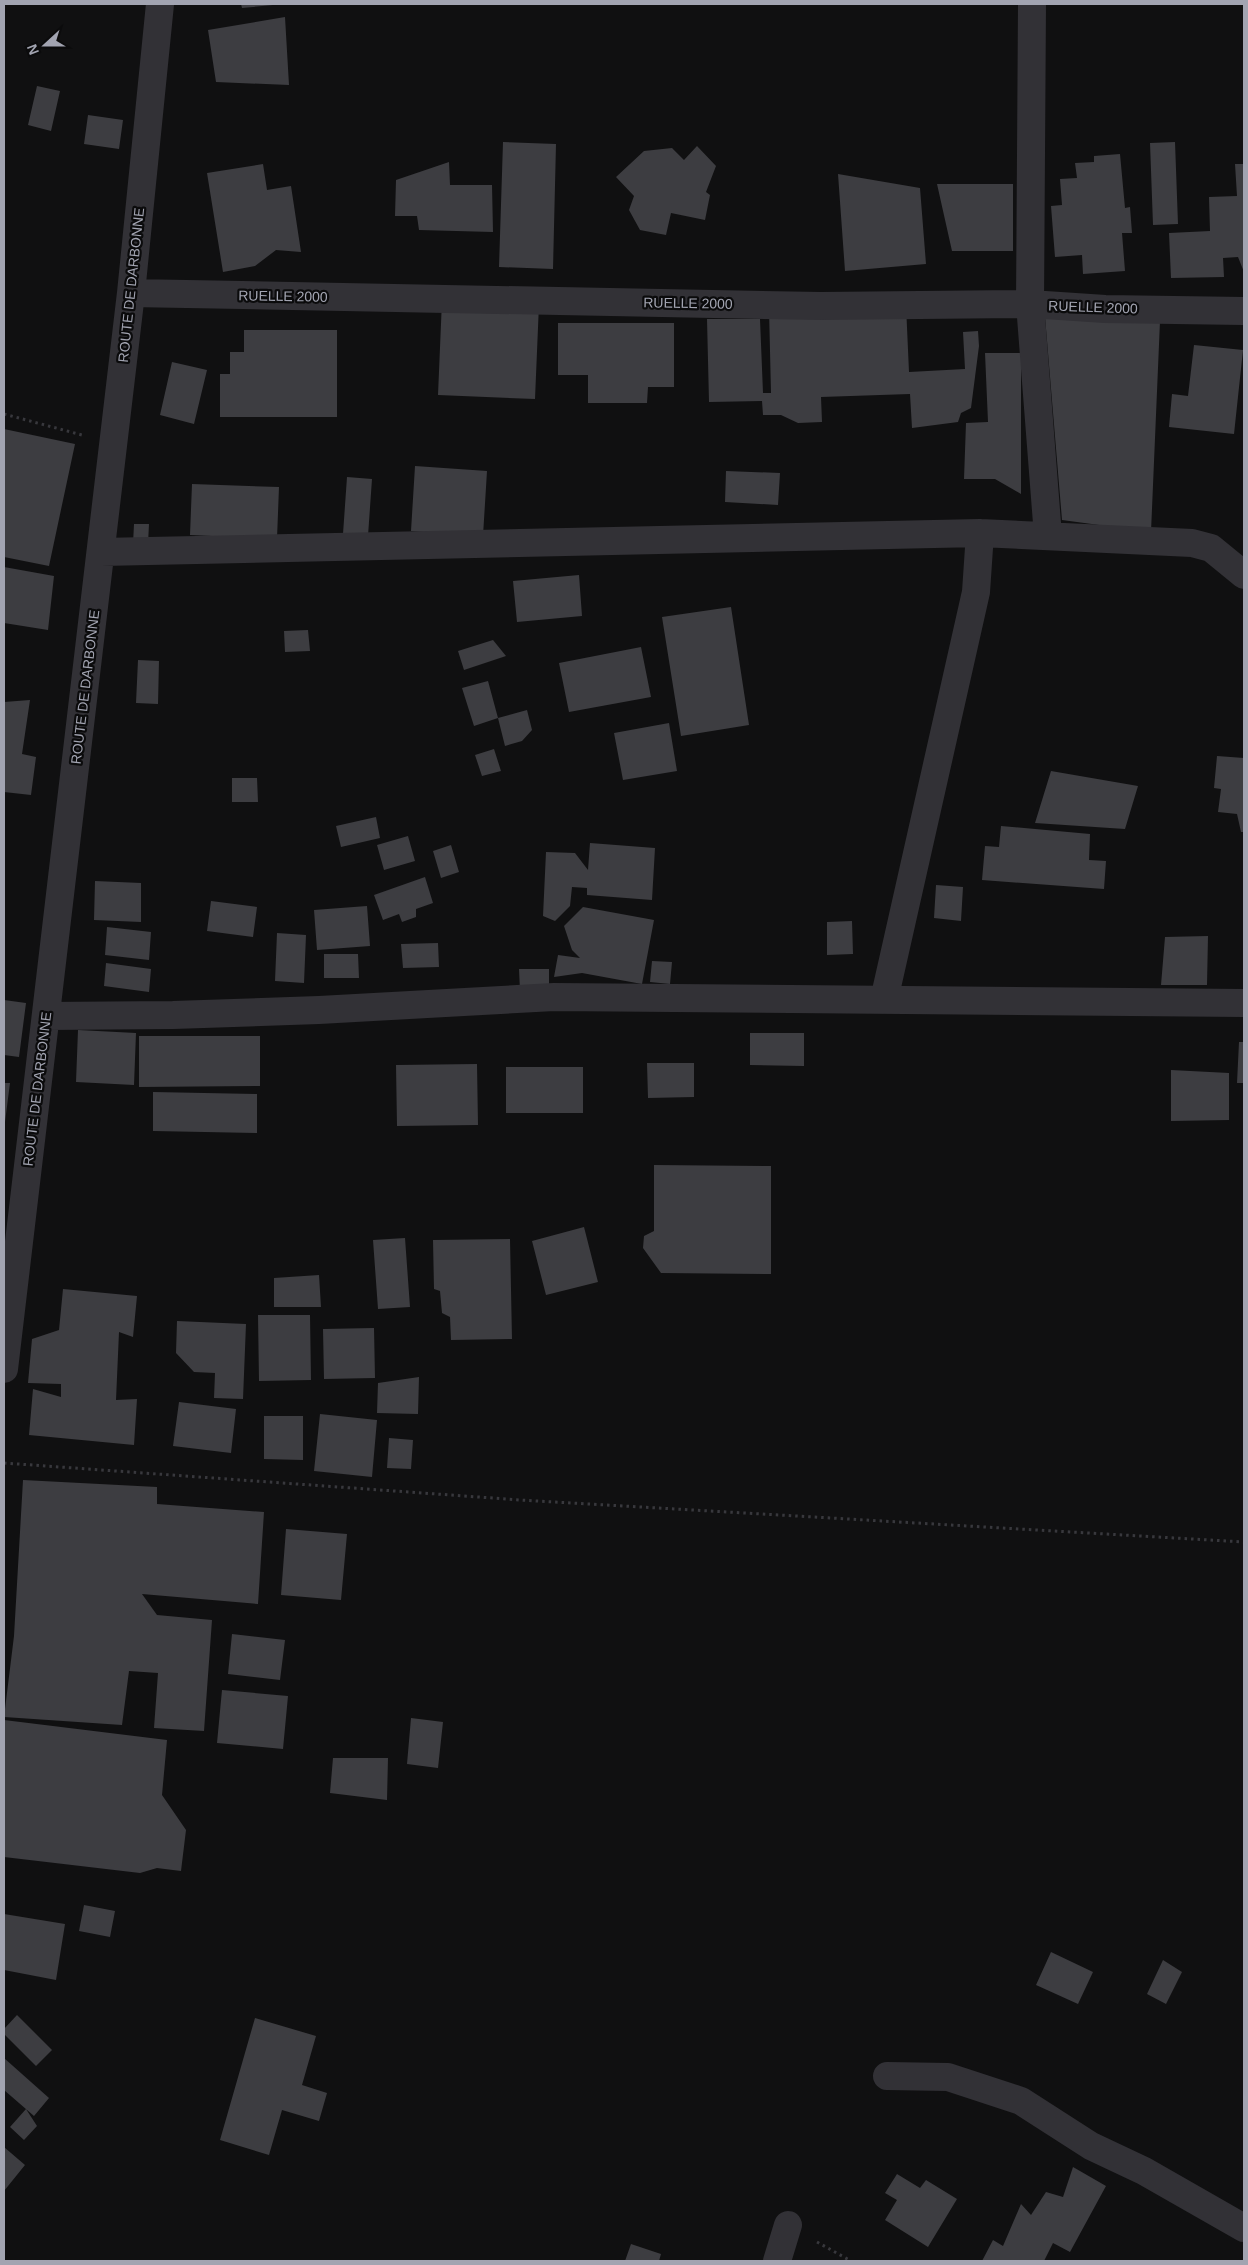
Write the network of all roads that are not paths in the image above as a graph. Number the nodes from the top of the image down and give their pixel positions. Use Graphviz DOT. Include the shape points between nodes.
graph roads {
  1 [pos="160,4"];
  2 [pos="1032,4"];
  3 [pos="131,293"];
  4 [pos="1030,304"];
  5 [pos="1244,311"];
  6 [pos="980,533"];
  7 [pos="1048,536"];
  8 [pos="101,552"];
  9 [pos="1244,575"];
  10 [pos="884,1000"];
  11 [pos="1244,1003"];
  12 [pos="46,1016"];
  13 [pos="4,1369"];
  14 [pos="887,2076"];
  15 [pos="788,2225"];
  16 [pos="1244,2228"];
  17 [pos="777,2261"];
  1 -- 3 [label="street, ROUTE DE DARBONNE"];
  2 -- 4 [label="street"];
  3 -- 4 [label="street, RUELLE 2000" via="821,306"];
  3 -- 8 [label="street, ROUTE DE DARBONNE"];
  4 -- 5 [label="street, RUELLE 2000"];
  4 -- 7 [label="street"];
  6 -- 7 [label="street"];
  6 -- 8 [label="street"];
  6 -- 10 [label="street" via="976,592"];
  7 -- 9 [label="street" via="1192,543 1211,548"];
  8 -- 12 [label="street, ROUTE DE DARBONNE"];
  10 -- 11 [label="street"];
  10 -- 12 [label="street" via="554,997 309,1010"];
  12 -- 13 [label="street, ROUTE DE DARBONNE"];
  14 -- 16 [label="street" via="948,2077 1021,2101 1091,2146 1144,2170"];
  15 -- 17 [label="street"];
}
